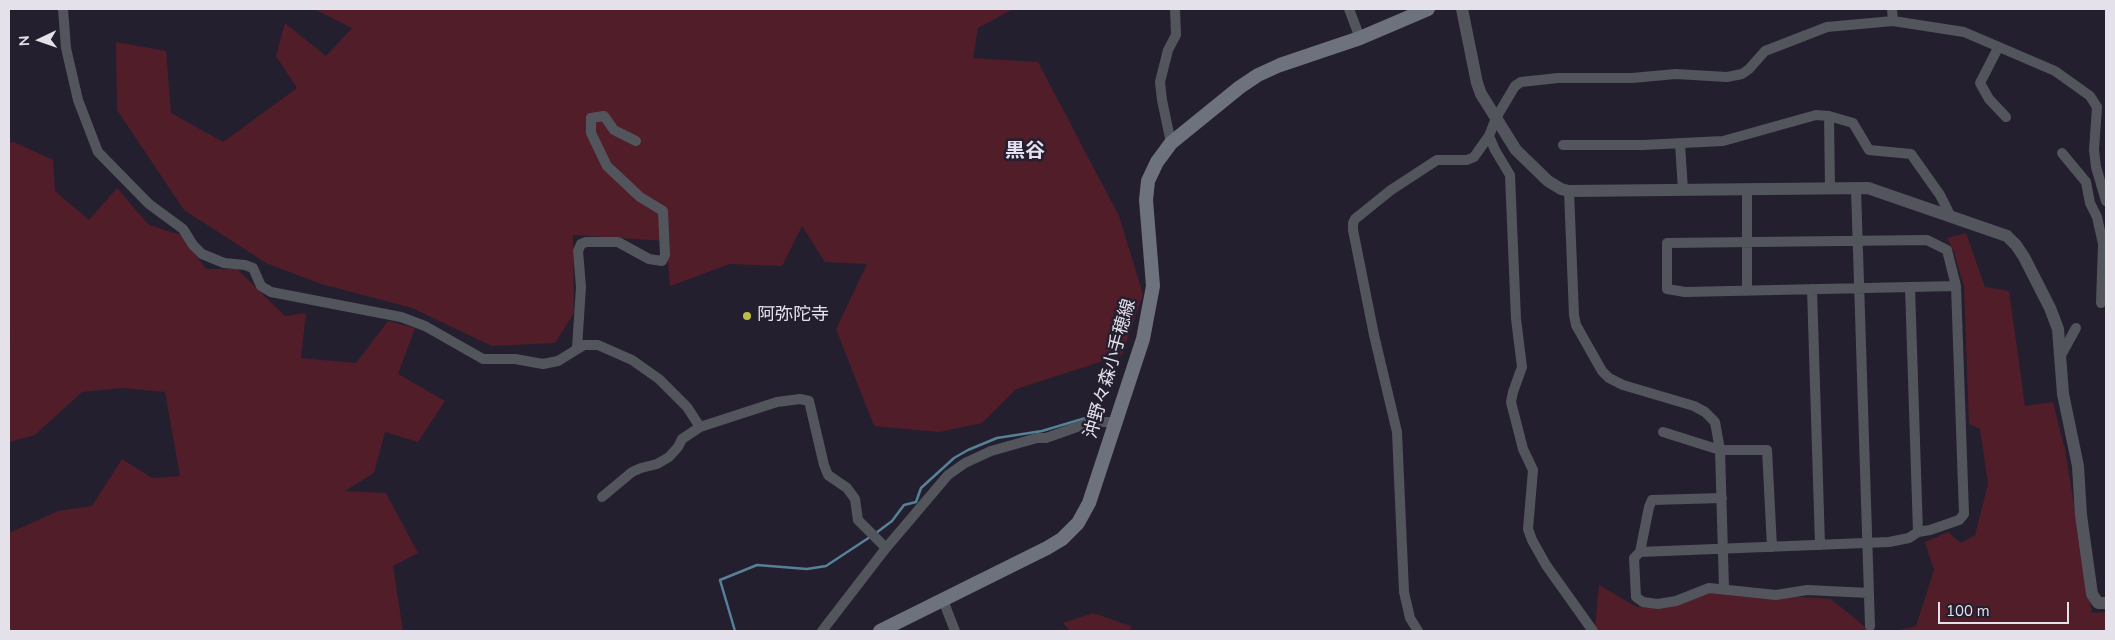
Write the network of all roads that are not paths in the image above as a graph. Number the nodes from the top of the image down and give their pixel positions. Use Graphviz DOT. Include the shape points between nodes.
graph roads {
  1 [pos="63,9"];
  2 [pos="1175,9"];
  3 [pos="1350,9"];
  4 [pos="1428,9"];
  5 [pos="1462,9"];
  6 [pos="1892,9"];
  7 [pos="1893,21"];
  8 [pos="1360,38"];
  9 [pos="1998,48"];
  10 [pos="1829,116"];
  11 [pos="2006,117"];
  12 [pos="1496,118"];
  13 [pos="1489,136"];
  14 [pos="636,140"];
  15 [pos="1171,142"];
  16 [pos="1680,144"];
  17 [pos="1563,145"];
  18 [pos="2062,153"];
  19 [pos="1830,189"];
  20 [pos="1856,189"];
  21 [pos="1682,190"];
  22 [pos="1747,190"];
  23 [pos="1569,192"];
  24 [pos="2106,201"];
  25 [pos="1951,217"];
  26 [pos="1858,240"];
  27 [pos="1747,242"];
  28 [pos="2104,247"];
  29 [pos="1956,286"];
  30 [pos="1910,287"];
  31 [pos="1859,288"];
  32 [pos="1812,290"];
  33 [pos="1748,291"];
  34 [pos="2101,303"];
  35 [pos="2076,328"];
  36 [pos="577,348"];
  37 [pos="2060,356"];
  38 [pos="1116,422"];
  39 [pos="700,427"];
  40 [pos="1662,432"];
  41 [pos="1720,450"];
  42 [pos="602,497"];
  43 [pos="1722,498"];
  44 [pos="1918,532"];
  45 [pos="1867,544"];
  46 [pos="1820,546"];
  47 [pos="1772,547"];
  48 [pos="886,548"];
  49 [pos="1723,549"];
  50 [pos="1640,552"];
  51 [pos="1724,588"];
  52 [pos="1869,594"];
  53 [pos="943,600"];
  54 [pos="2106,603"];
  55 [pos="1870,626"];
  56 [pos="822,631"];
  57 [pos="880,631"];
  58 [pos="955,631"];
  59 [pos="1418,631"];
  60 [pos="1593,631"];
  1 -- 36 [label="street" via="66,48 78,100 98,152 150,204 182,229 202,254 224,263 253,268 262,286 271,292 401,317 425,326 483,359 515,359 543,364 558,361"];
  2 -- 15 [label="street" via="1176,35 1168,50 1160,82"];
  3 -- 8 [label="street"];
  4 -- 8 [label="main road, 沖野々森小手穂線"];
  5 -- 12 [label="street" via="1477,83"];
  6 -- 7 [label="street"];
  7 -- 9 [label="street" via="1964,32"];
  7 -- 12 [label="street" via="1827,27 1765,51 1742,74 1727,77 1676,74 1521,82 1515,86"];
  8 -- 15 [label="main road, 沖野々森小手穂線" via="1258,75"];
  9 -- 11 [label="street" via="1980,83 1989,99"];
  9 -- 24 [label="street" via="2055,70 2090,96 2097,107 2094,150"];
  10 -- 16 [label="street" via="1816,115 1723,141"];
  10 -- 19 [label="street"];
  10 -- 25 [label="street" via="1853,123 1868,150 1911,154 1940,195"];
  12 -- 13 [label="street"];
  12 -- 23 [label="street" via="1516,150 1548,180"];
  13 -- 59 [label="street" via="1471,159 1437,160 1392,190 1353,222 1374,336 1397,432 1404,592 1410,618"];
  13 -- 60 [label="street" via="1510,175 1516,319 1522,367 1511,402 1523,449 1533,470 1528,528 1546,565"];
  14 -- 36 [label="street" via="614,130 604,116 591,118 591,133 607,166 640,197 663,211 665,255 662,261 649,259 618,242 581,244 578,251 581,287"];
  15 -- 38 [label="main road, 沖野々森小手穂線" via="1148,181 1146,200 1153,286 1143,340"];
  16 -- 17 [label="street"];
  16 -- 21 [label="street"];
  18 -- 28 [label="street" via="2086,182"];
  19 -- 20 [label="street"];
  19 -- 22 [label="street"];
  20 -- 25 [label="street" via="1868,188"];
  20 -- 26 [label="street"];
  21 -- 22 [label="street"];
  21 -- 23 [label="street"];
  22 -- 27 [label="street"];
  23 -- 41 [label="street" via="1574,315 1576,325 1602,371 1623,386 1705,412 1715,422"];
  25 -- 37 [label="street" via="1994,230 2016,245 2050,308 2058,329"];
  26 -- 27 [label="street"];
  26 -- 29 [label="street" via="1927,240 1947,250"];
  26 -- 31 [label="street"];
  27 -- 33 [label="street"];
  27 -- 33 [label="street" via="1667,243 1667,289 1685,292"];
  28 -- 34 [label="street"];
  29 -- 30 [label="street"];
  29 -- 44 [label="street" via="1964,514 1959,520"];
  30 -- 31 [label="street"];
  30 -- 44 [label="street"];
  31 -- 32 [label="street"];
  31 -- 45 [label="street"];
  32 -- 33 [label="street"];
  32 -- 46 [label="street"];
  35 -- 37 [label="street"];
  36 -- 39 [label="street" via="598,345 632,360 659,379 687,407"];
  37 -- 54 [label="street" via="2063,394 2078,466 2092,594 2098,603"];
  38 -- 48 [label="street" via="1091,422 1046,438 991,451 965,463 948,475"];
  38 -- 53 [label="main road, 沖野々森小手穂線" via="1090,504 1078,523 1047,548"];
  39 -- 42 [label="street" via="682,439 669,457 632,472"];
  39 -- 48 [label="street" via="777,402 809,401 828,475 847,488 855,500 858,520"];
  40 -- 41 [label="street"];
  41 -- 43 [label="street"];
  41 -- 47 [label="street" via="1767,450"];
  43 -- 49 [label="street"];
  43 -- 50 [label="street" via="1652,500"];
  44 -- 45 [label="street" via="1910,538"];
  45 -- 46 [label="street"];
  45 -- 52 [label="street"];
  46 -- 47 [label="street"];
  47 -- 49 [label="street"];
  48 -- 56 [label="street"];
  49 -- 50 [label="street"];
  49 -- 51 [label="street"];
  50 -- 51 [label="street" via="1634,558 1636,597 1643,602 1676,601 1709,588"];
  51 -- 52 [label="street" via="1776,595 1807,590"];
  52 -- 55 [label="street"];
  53 -- 57 [label="main road, 沖野々森小手穂線"];
  53 -- 58 [label="street"];
}
